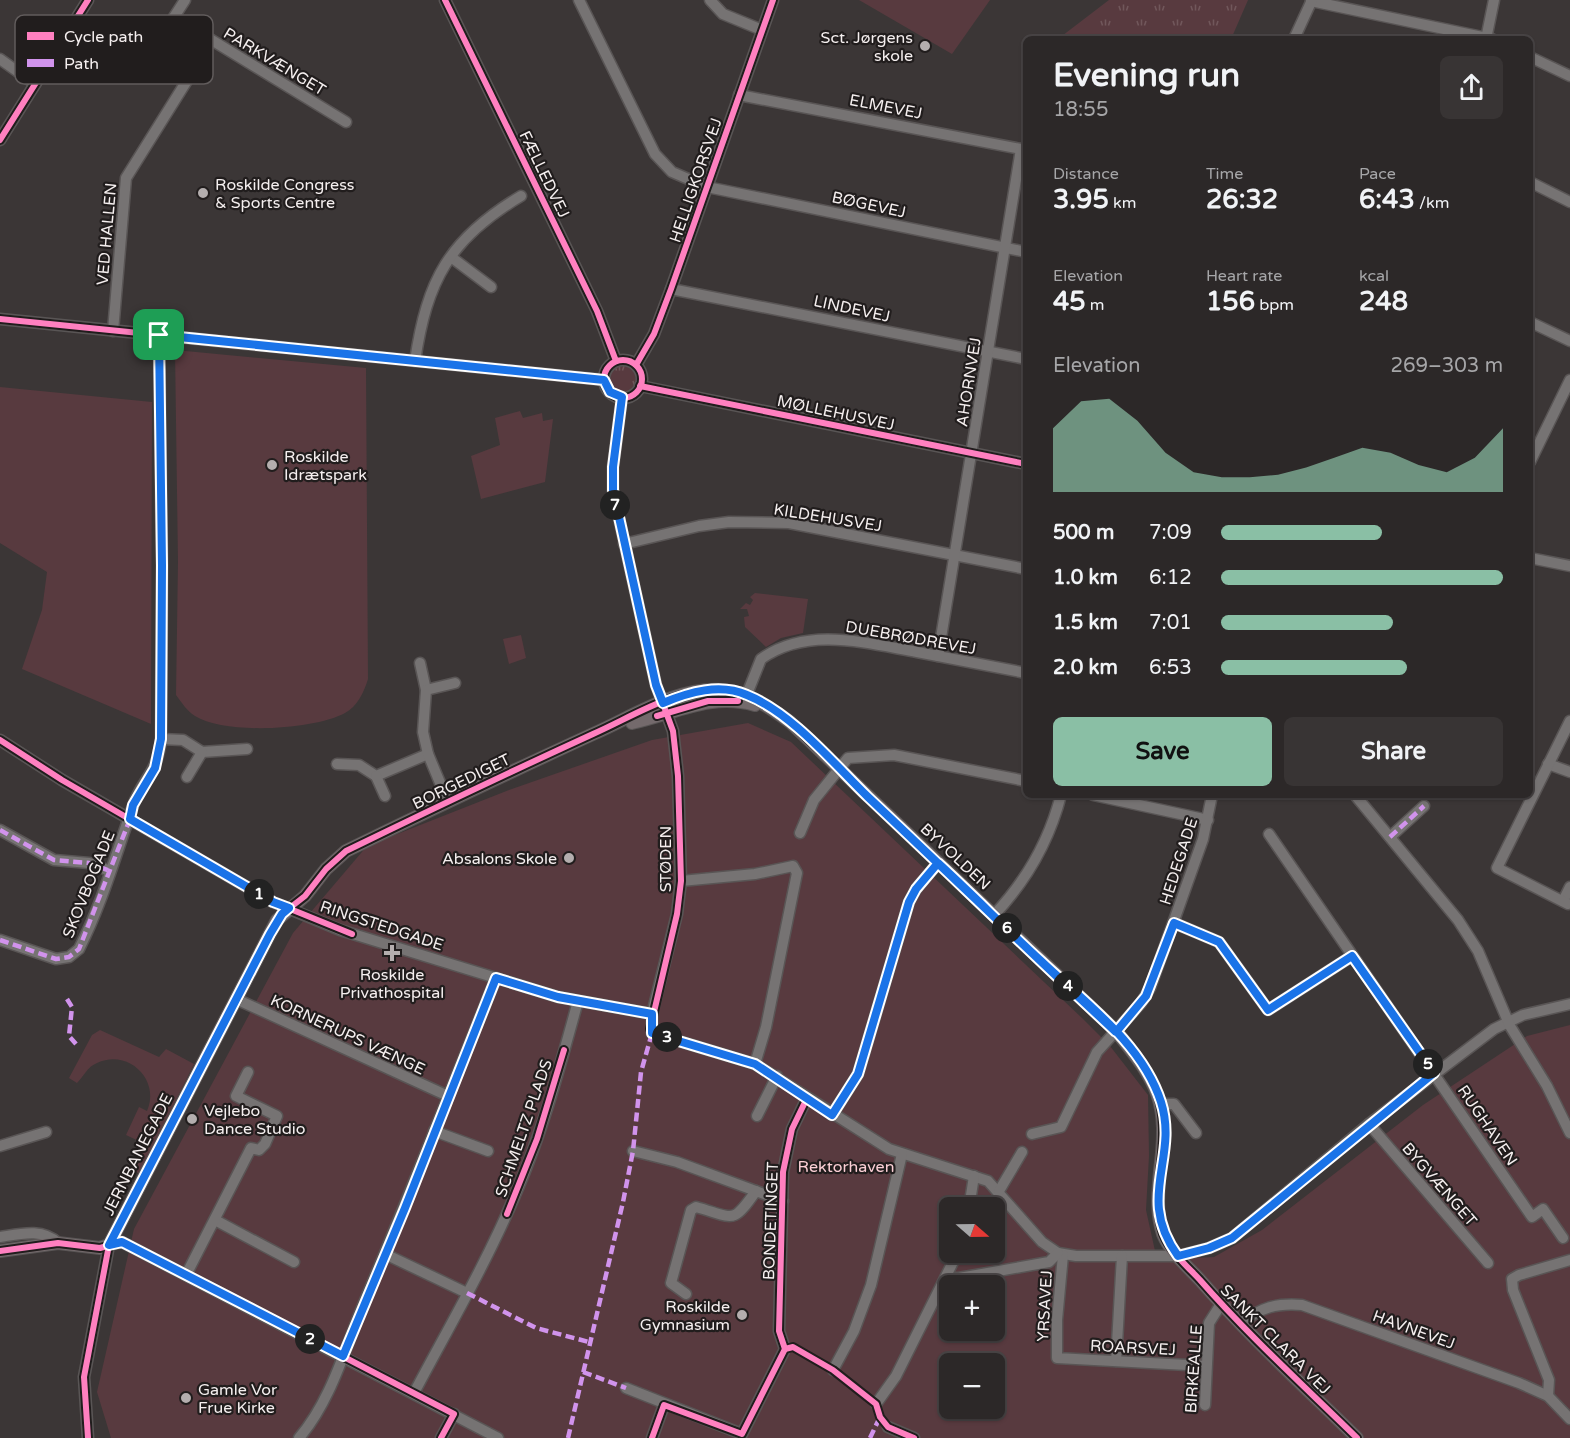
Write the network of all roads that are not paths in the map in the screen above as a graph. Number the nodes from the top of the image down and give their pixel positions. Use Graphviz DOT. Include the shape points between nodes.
graph roads {
  1 [pos="86,0"];
  2 [pos="185,0"];
  3 [pos="445,0"];
  4 [pos="579,0"];
  5 [pos="710,0"];
  6 [pos="773,0"];
  7 [pos="1494,0"];
  8 [pos="1312,1"];
  9 [pos="77,15"];
  10 [pos="175,15"];
  11 [pos="762,30"];
  12 [pos="1295,36"];
  13 [pos="1478,36"];
  14 [pos="1488,36"];
  15 [pos="213,41"];
  16 [pos="0,58"];
  17 [pos="1533,58"];
  18 [pos="15,69"];
  19 [pos="1570,76"];
  20 [pos="35,84"];
  21 [pos="184,84"];
  22 [pos="740,95"];
  23 [pos="346,122"];
  24 [pos="0,140"];
  25 [pos="1023,149"];
  26 [pos="1023,154"];
  27 [pos="1533,184"];
  28 [pos="707,187"];
  29 [pos="521,196"];
  30 [pos="1570,202"];
  31 [pos="1005,248"];
  32 [pos="1023,251"];
  33 [pos="451,257"];
  34 [pos="492,287"];
  35 [pos="671,288"];
  36 [pos="0,319"];
  37 [pos="1533,323"];
  38 [pos="113,331"];
  39 [pos="159,335"];
  40 [pos="1570,341"];
  41 [pos="988,352"];
  42 [pos="1023,358"];
  43 [pos="415,361"];
  44 [pos="616,361"];
  45 [pos="636,365"];
  46 [pos="604,380"];
  47 [pos="1569,384"];
  48 [pos="640,386"];
  49 [pos="622,397"];
  50 [pos="971,454"];
  51 [pos="1533,456"];
  52 [pos="1023,463"];
  53 [pos="624,544"];
  54 [pos="955,555"];
  55 [pos="1533,559"];
  56 [pos="1570,566"];
  57 [pos="1023,568"];
  58 [pos="938,656"];
  59 [pos="420,663"];
  60 [pos="1023,672"];
  61 [pos="455,683"];
  62 [pos="426,690"];
  63 [pos="747,694"];
  64 [pos="665,708"];
  65 [pos="770,709"];
  66 [pos="1570,721"];
  67 [pos="161,739"];
  68 [pos="0,740"];
  69 [pos="247,749"];
  70 [pos="202,752"];
  71 [pos="428,754"];
  72 [pos="338,764"];
  73 [pos="1548,764"];
  74 [pos="838,768"];
  75 [pos="1570,772"];
  76 [pos="376,776"];
  77 [pos="187,777"];
  78 [pos="1023,780"];
  79 [pos="1533,795"];
  80 [pos="385,796"];
  81 [pos="1060,798"];
  82 [pos="1107,798"];
  83 [pos="1212,798"];
  84 [pos="1362,798"];
  85 [pos="1531,798"];
  86 [pos="448,802"];
  87 [pos="1425,806"];
  88 [pos="130,819"];
  89 [pos="1208,820"];
  90 [pos="0,830"];
  91 [pos="800,833"];
  92 [pos="1269,834"];
  93 [pos="1390,837"];
  94 [pos="938,863"];
  95 [pos="110,871"];
  96 [pos="681,881"];
  97 [pos="1570,887"];
  98 [pos="289,908"];
  99 [pos="994,915"];
  100 [pos="1174,923"];
  101 [pos="0,940"];
  102 [pos="1352,956"];
  103 [pos="496,978"];
  104 [pos="236,999"];
  105 [pos="578,1001"];
  106 [pos="1570,1004"];
  107 [pos="652,1014"];
  108 [pos="1508,1021"];
  109 [pos="1116,1032"];
  110 [pos="755,1064"];
  111 [pos="248,1072"];
  112 [pos="1434,1073"];
  113 [pos="777,1076"];
  114 [pos="448,1096"];
  115 [pos="807,1098"];
  116 [pos="1162,1104"];
  117 [pos="832,1115"];
  118 [pos="757,1116"];
  119 [pos="1369,1124"];
  120 [pos="434,1131"];
  121 [pos="46,1132"];
  122 [pos="1196,1133"];
  123 [pos="1570,1133"];
  124 [pos="1032,1134"];
  125 [pos="0,1146"];
  126 [pos="488,1151"];
  127 [pos="633,1151"];
  128 [pos="1023,1152"];
  129 [pos="902,1154"];
  130 [pos="974,1176"];
  131 [pos="756,1191"];
  132 [pos="999,1191"];
  133 [pos="971,1197"];
  134 [pos="783,1201"];
  135 [pos="215,1220"];
  136 [pos="0,1237"];
  137 [pos="1563,1238"];
  138 [pos="58,1243"];
  139 [pos="109,1245"];
  140 [pos="0,1251"];
  141 [pos="385,1254"];
  142 [pos="1060,1254"];
  143 [pos="1122,1256"];
  144 [pos="1178,1256"];
  145 [pos="1570,1260"];
  146 [pos="294,1262"];
  147 [pos="1488,1263"];
  148 [pos="186,1275"];
  149 [pos="976,1275"];
  150 [pos="939,1292"];
  151 [pos="467,1293"];
  152 [pos="686,1294"];
  153 [pos="1221,1304"];
  154 [pos="1241,1324"];
  155 [pos="343,1356"];
  156 [pos="1057,1358"];
  157 [pos="1116,1361"];
  158 [pos="1206,1366"];
  159 [pos="833,1370"];
  160 [pos="626,1388"];
  161 [pos="414,1393"];
  162 [pos="1548,1396"];
  163 [pos="876,1404"];
  164 [pos="664,1405"];
  165 [pos="1205,1405"];
  166 [pos="454,1414"];
  167 [pos="1570,1419"];
  168 [pos="888,1427"];
  169 [pos="88,1438"];
  170 [pos="299,1438"];
  171 [pos="441,1438"];
  172 [pos="498,1438"];
  173 [pos="651,1438"];
  174 [pos="914,1438"];
  175 [pos="1357,1438"];
  1 -- 9 [label="street"];
  2 -- 10 [label="street, PARKVÆNGET"];
  3 -- 44 [label="street, FÆLLEDVEJ" via="597,311"];
  4 -- 28 [label="street, BØGEVEJ" via="655,154 672,172"];
  5 -- 11 [label="street" via="723,14"];
  6 -- 11 [label="street, HELLIGKORSVEJ"];
  7 -- 14 [label="street"];
  8 -- 12 [label="street"];
  8 -- 13 [label="street"];
  11 -- 22 [label="street, HELLIGKORSVEJ"];
  15 -- 23 [label="street, PARKVÆNGET"];
  16 -- 18 [label="street"];
  17 -- 19 [label="street"];
  20 -- 24 [label="street"];
  21 -- 38 [label="street, VED HALLEN" via="126,178"];
  22 -- 25 [label="street, ELMEVEJ"];
  22 -- 28 [label="street, HELLIGKORSVEJ"];
  26 -- 31 [label="street, AHORNVEJ"];
  27 -- 30 [label="street"];
  28 -- 31 [label="street, BØGEVEJ"];
  28 -- 35 [label="street, HELLIGKORSVEJ"];
  29 -- 33 [label="street" via="489,215 462,239"];
  31 -- 32 [label="street, BØGEVEJ"];
  31 -- 41 [label="street, AHORNVEJ"];
  33 -- 34 [label="street"];
  33 -- 43 [label="street" via="422,317"];
  35 -- 41 [label="street, LINDEVEJ"];
  35 -- 45 [label="street, HELLIGKORSVEJ" via="654,334"];
  36 -- 38 [label="street"];
  37 -- 40 [label="street"];
  38 -- 39 [label="street"];
  39 -- 43 [label="street"];
  39 -- 67 [label="street, SKOVBOGADE"];
  41 -- 42 [label="street, LINDEVEJ"];
  41 -- 50 [label="street, AHORNVEJ"];
  43 -- 46 [label="street"];
  44 -- 45 [label="street" via="627,360"];
  44 -- 46 [label="street" via="607,369"];
  45 -- 48 [label="street" via="641,375"];
  46 -- 49 [label="street" via="610,392"];
  47 -- 51 [label="street"];
  48 -- 49 [label="street" via="633,394"];
  48 -- 50 [label="street, MØLLEHUSVEJ"];
  49 -- 53 [label="street" via="613,490"];
  50 -- 52 [label="street, MØLLEHUSVEJ"];
  50 -- 54 [label="street, AHORNVEJ"];
  53 -- 54 [label="street, KILDEHUSVEJ" via="699,526 755,522 794,524"];
  53 -- 64 [label="street" via="656,685"];
  54 -- 57 [label="street, KILDEHUSVEJ"];
  54 -- 58 [label="street, AHORNVEJ"];
  55 -- 56 [label="street"];
  58 -- 60 [label="street, DUEBRØDREVEJ"];
  58 -- 63 [label="street, DUEBRØDREVEJ" via="849,640 816,640 792,645 761,659"];
  59 -- 62 [label="street"];
  61 -- 62 [label="street"];
  62 -- 71 [label="street" via="423,732"];
  63 -- 64 [label="main road, BYVOLDEN" via="699,691"];
  63 -- 65 [label="main road, BYVOLDEN"];
  64 -- 65 [label="main road, BYVOLDEN" via="727,700"];
  64 -- 86 [label="main road, BORGEDIGET" via="608,728"];
  64 -- 96 [label="street, STØDEN" via="673,731 678,776"];
  65 -- 74 [label="main road, BYVOLDEN" via="790,722"];
  66 -- 73 [label="street"];
  67 -- 70 [label="street" via="183,740"];
  67 -- 88 [label="street, SKOVBOGADE" via="155,768 133,805"];
  68 -- 88 [label="street, RINGSTEDGADE"];
  69 -- 70 [label="street"];
  70 -- 77 [label="street"];
  71 -- 76 [label="street"];
  71 -- 86 [label="street"];
  72 -- 76 [label="street" via="359,765"];
  73 -- 75 [label="street"];
  73 -- 79 [label="street"];
  74 -- 78 [label="street" via="848,758 894,755"];
  74 -- 91 [label="street" via="814,800"];
  74 -- 94 [label="main road, BYVOLDEN"];
  76 -- 80 [label="street"];
  81 -- 99 [label="street" via="1045,844 1031,870"];
  82 -- 89 [label="street"];
  83 -- 89 [label="street, HEDEGADE"];
  84 -- 93 [label="street"];
  85 -- 97 [label="street" via="1497,868 1566,903"];
  86 -- 98 [label="main road, BORGEDIGET" via="346,851"];
  87 -- 93 [label="street"];
  88 -- 95 [label="street, SKOVBOGADE"];
  88 -- 98 [label="street, RINGSTEDGADE"];
  89 -- 100 [label="street, HEDEGADE"];
  90 -- 95 [label="street" via="54,860 88,862"];
  92 -- 102 [label="street, RUGHAVEN"];
  93 -- 108 [label="street" via="1463,927 1481,956"];
  94 -- 99 [label="main road, BYVOLDEN"];
  94 -- 117 [label="street" via="909,902 858,1074"];
  95 -- 101 [label="street, SKOVBOGADE" via="84,939 69,957 56,959"];
  96 -- 107 [label="street, STØDEN" via="677,914"];
  96 -- 110 [label="street" via="793,866 797,879"];
  98 -- 103 [label="street, RINGSTEDGADE" via="340,930"];
  98 -- 104 [label="main road, JERNBANEGADE" via="277,920"];
  99 -- 109 [label="main road, BYVOLDEN"];
  100 -- 102 [label="street" via="1219,942 1268,1010"];
  100 -- 109 [label="street, HEDEGADE" via="1146,996"];
  102 -- 112 [label="street, RUGHAVEN"];
  103 -- 105 [label="street, RINGSTEDGADE"];
  103 -- 114 [label="street"];
  104 -- 114 [label="street, KORNERUPS VÆNGE"];
  104 -- 139 [label="main road, JERNBANEGADE"];
  105 -- 107 [label="street, RINGSTEDGADE"];
  105 -- 151 [label="street, SCHMELTZ PLADS" via="537,1139 507,1214"];
  106 -- 108 [label="street"];
  107 -- 110 [label="street, STØDEN" via="652,1033"];
  108 -- 112 [label="street"];
  108 -- 123 [label="street"];
  109 -- 116 [label="main road, BYVOLDEN" via="1153,1081"];
  109 -- 124 [label="street, HEDEGADE" via="1084,1074 1061,1127"];
  110 -- 113 [label="street"];
  111 -- 135 [label="street" via="237,1098 277,1116 265,1144 259,1150 251,1148"];
  112 -- 119 [label="street"];
  112 -- 137 [label="street, RUGHAVEN" via="1532,1217 1543,1209"];
  113 -- 115 [label="street"];
  113 -- 118 [label="street"];
  114 -- 120 [label="street"];
  115 -- 117 [label="street"];
  115 -- 134 [label="street, BONDETINGET" via="786,1147"];
  116 -- 122 [label="street" via="1173,1104"];
  116 -- 144 [label="main road, SANKT CLARA VEJ" via="1165,1136 1157,1199 1159,1218 1164,1235"];
  117 -- 129 [label="street"];
  119 -- 144 [label="street" via="1232,1238"];
  119 -- 147 [label="street, BYGVÆNGET"];
  120 -- 126 [label="street"];
  120 -- 141 [label="street"];
  121 -- 125 [label="street"];
  127 -- 131 [label="street" via="677,1162"];
  128 -- 132 [label="street"];
  129 -- 130 [label="street"];
  129 -- 159 [label="street" via="871,1285 854,1331"];
  130 -- 132 [label="street"];
  130 -- 133 [label="street"];
  131 -- 134 [label="street"];
  131 -- 152 [label="street" via="739,1215 730,1217 696,1207 691,1210 671,1282"];
  132 -- 142 [label="street" via="1042,1242"];
  134 -- 164 [label="street, BONDETINGET" via="779,1331 785,1349 742,1434"];
  135 -- 146 [label="street"];
  135 -- 148 [label="street"];
  136 -- 138 [label="street" via="38,1233"];
  138 -- 139 [label="main road" via="100,1248"];
  138 -- 140 [label="main road"];
  139 -- 148 [label="street" via="122,1242"];
  139 -- 169 [label="street, JERNBANEGADE" via="85,1370"];
  141 -- 151 [label="street"];
  141 -- 155 [label="street"];
  142 -- 143 [label="street"];
  142 -- 149 [label="street" via="1049,1262"];
  142 -- 156 [label="street, YRSAVEJ"];
  143 -- 144 [label="street"];
  143 -- 157 [label="street"];
  144 -- 153 [label="main road, SANKT CLARA VEJ"];
  145 -- 162 [label="street" via="1512,1279 1549,1380"];
  148 -- 155 [label="street"];
  150 -- 163 [label="street" via="896,1376"];
  151 -- 161 [label="street, SCHMELTZ PLADS"];
  153 -- 154 [label="main road, SANKT CLARA VEJ"];
  153 -- 158 [label="street, BIRKEALLE" via="1209,1323"];
  154 -- 162 [label="street, HAVNEVEJ" via="1270,1306 1302,1305"];
  154 -- 175 [label="main road, SANKT CLARA VEJ"];
  155 -- 161 [label="street"];
  155 -- 170 [label="street" via="315,1419"];
  156 -- 157 [label="street, ROARSVEJ"];
  157 -- 158 [label="street, ROARSVEJ"];
  158 -- 165 [label="street, BIRKEALLE"];
  160 -- 164 [label="street"];
  161 -- 166 [label="street"];
  162 -- 167 [label="street, HAVNEVEJ"];
  164 -- 173 [label="street"];
  166 -- 171 [label="street"];
  166 -- 172 [label="street"];
  168 -- 174 [label="street"];
}
